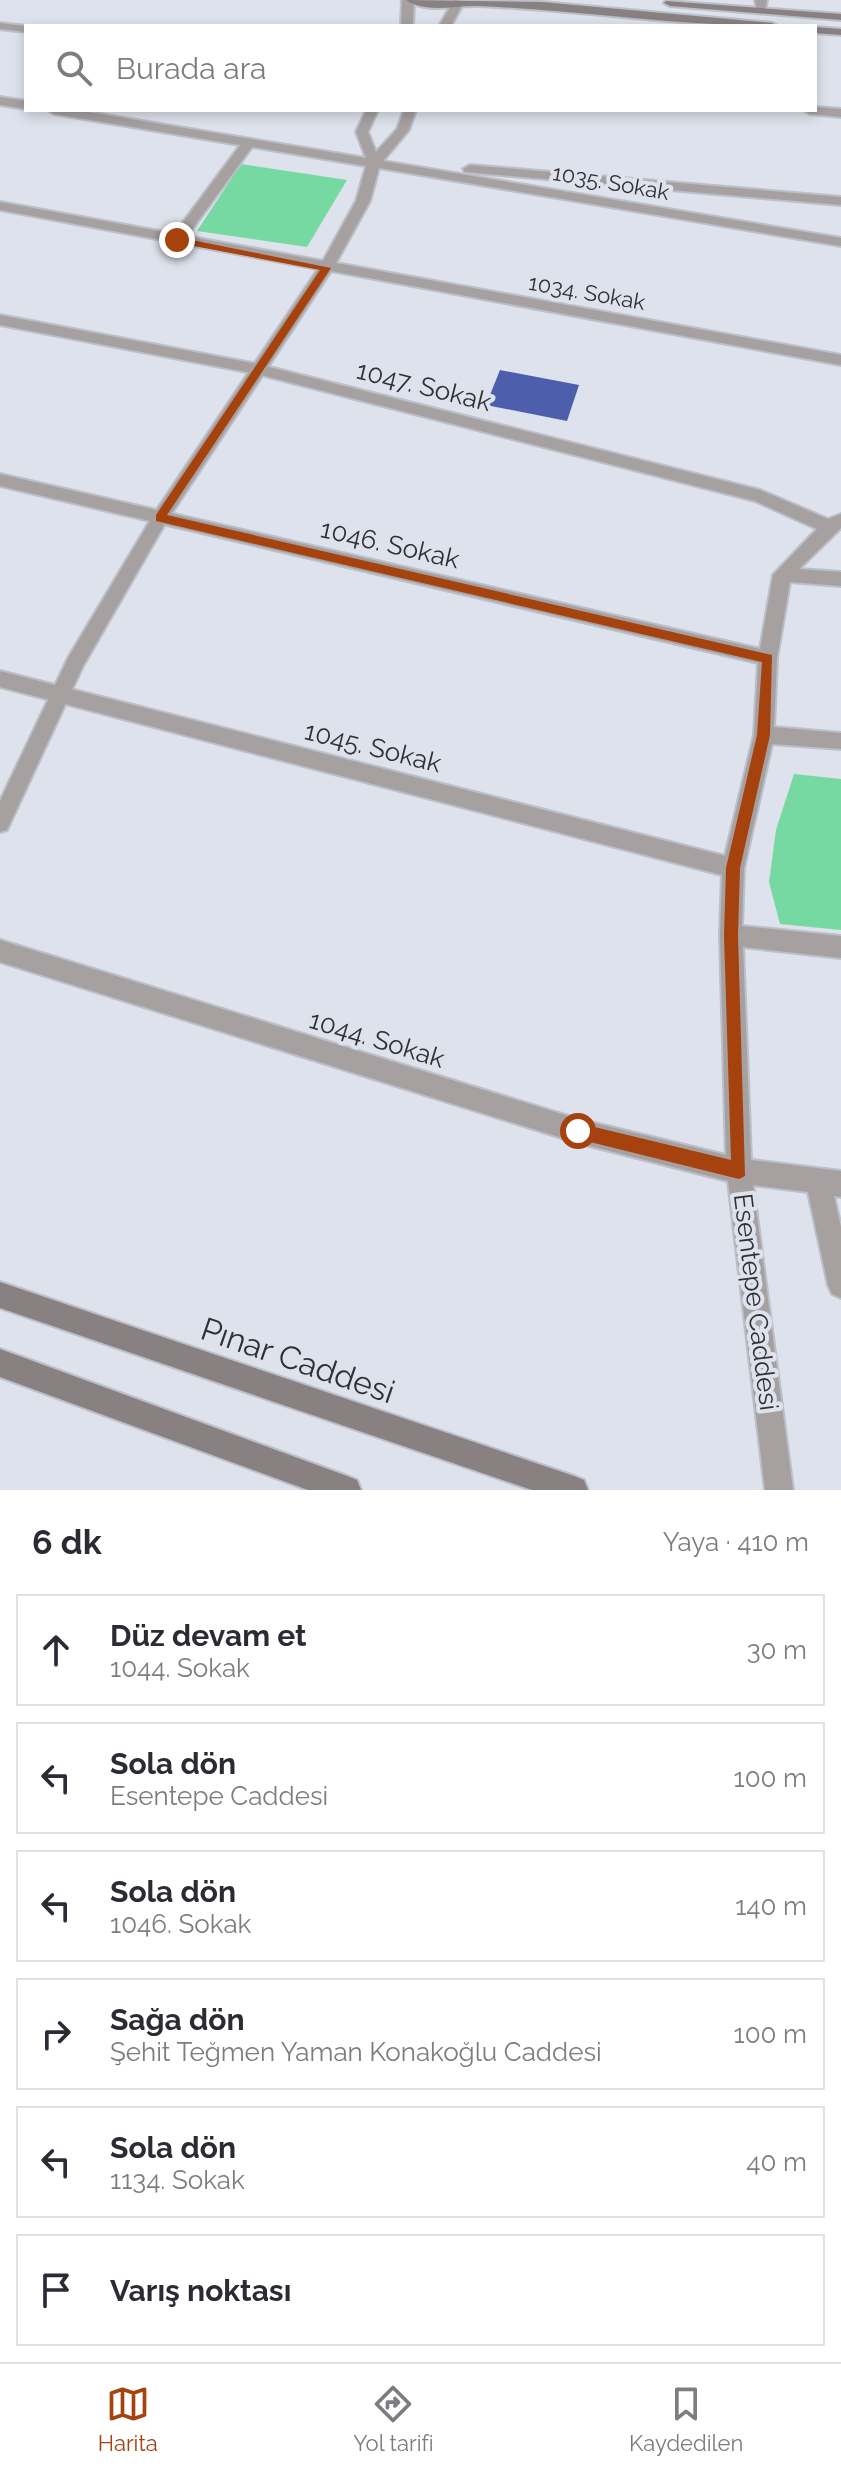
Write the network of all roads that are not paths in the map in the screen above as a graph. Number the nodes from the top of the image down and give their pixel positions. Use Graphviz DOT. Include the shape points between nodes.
graph roads {
  1 [pos="410,0"];
  2 [pos="630,0"];
  3 [pos="460,1"];
  4 [pos="761,5"];
  5 [pos="841,17"];
  6 [pos="407,24"];
  7 [pos="446,24"];
  8 [pos="750,24"];
  9 [pos="0,26"];
  10 [pos="24,29"];
  11 [pos="817,30"];
  12 [pos="841,32"];
  13 [pos="0,101"];
  14 [pos="24,105"];
  15 [pos="817,111"];
  16 [pos="66,112"];
  17 [pos="371,112"];
  18 [pos="409,112"];
  19 [pos="841,113"];
  20 [pos="249,143"];
  21 [pos="374,163"];
  22 [pos="841,201"];
  23 [pos="0,206"];
  24 [pos="177,240"];
  25 [pos="841,242"];
  26 [pos="326,268"];
  27 [pos="0,320"];
  28 [pos="841,360"];
  29 [pos="257,369"];
  30 [pos="0,480"];
  31 [pos="160,518"];
  32 [pos="835,523"];
  33 [pos="782,575"];
  34 [pos="841,579"];
  35 [pos="768,658"];
  36 [pos="0,679"];
  37 [pos="59,695"];
  38 [pos="764,735"];
  39 [pos="841,741"];
  40 [pos="0,823"];
  41 [pos="733,868"];
  42 [pos="731,935"];
  43 [pos="841,947"];
  44 [pos="0,951"];
  45 [pos="739,1171"];
  46 [pos="830,1183"];
  47 [pos="841,1285"];
  48 [pos="0,1295"];
  49 [pos="0,1363"];
  50 [pos="347,1490"];
  51 [pos="574,1490"];
  52 [pos="779,1490"];
  1 -- 3 [label="main road" via="437,6"];
  1 -- 6 [label="street"];
  2 -- 4 [label="main road"];
  3 -- 7 [label="street"];
  3 -- 8 [label="main road"];
  4 -- 5 [label="main road"];
  9 -- 10 [label="street"];
  11 -- 12 [label="main road"];
  13 -- 14 [label="street"];
  15 -- 19 [label="street"];
  16 -- 20 [label="street, 1035. Sokak"];
  17 -- 21 [label="street" via="362,132"];
  18 -- 21 [label="street" via="403,130"];
  20 -- 21 [label="street, 1035. Sokak"];
  20 -- 24 [label="street"];
  21 -- 22 [label="street, 1035. Sokak"];
  21 -- 25 [label="street, 1035. Sokak"];
  21 -- 26 [label="street" via="363,201"];
  23 -- 24 [label="street, 1034. Sokak"];
  24 -- 26 [label="street, 1034. Sokak"];
  26 -- 28 [label="street, 1034. Sokak"];
  26 -- 29 [label="street"];
  27 -- 29 [label="street, 1047. Sokak"];
  29 -- 31 [label="street"];
  29 -- 32 [label="street, 1047. Sokak" via="760,496"];
  30 -- 31 [label="street, 1046. Sokak"];
  31 -- 35 [label="street, 1046. Sokak"];
  31 -- 37 [label="street"];
  32 -- 33 [label="street"];
  33 -- 34 [label="street"];
  33 -- 35 [label="street, Esentepe Caddesi"];
  35 -- 38 [label="street, Esentepe Caddesi"];
  36 -- 37 [label="street, 1045. Sokak"];
  37 -- 40 [label="street"];
  37 -- 41 [label="street, 1045. Sokak"];
  38 -- 39 [label="street"];
  38 -- 41 [label="street, Esentepe Caddesi"];
  41 -- 42 [label="street, Esentepe Caddesi"];
  42 -- 43 [label="street"];
  42 -- 45 [label="street, Esentepe Caddesi"];
  44 -- 45 [label="street, 1044. Sokak" via="578,1131"];
  45 -- 46 [label="street, 1044. Sokak"];
  45 -- 52 [label="street, Esentepe Caddesi"];
  46 -- 47 [label="street"];
  48 -- 51 [label="main road, Pınar Caddesi"];
  49 -- 50 [label="main road"];
}
